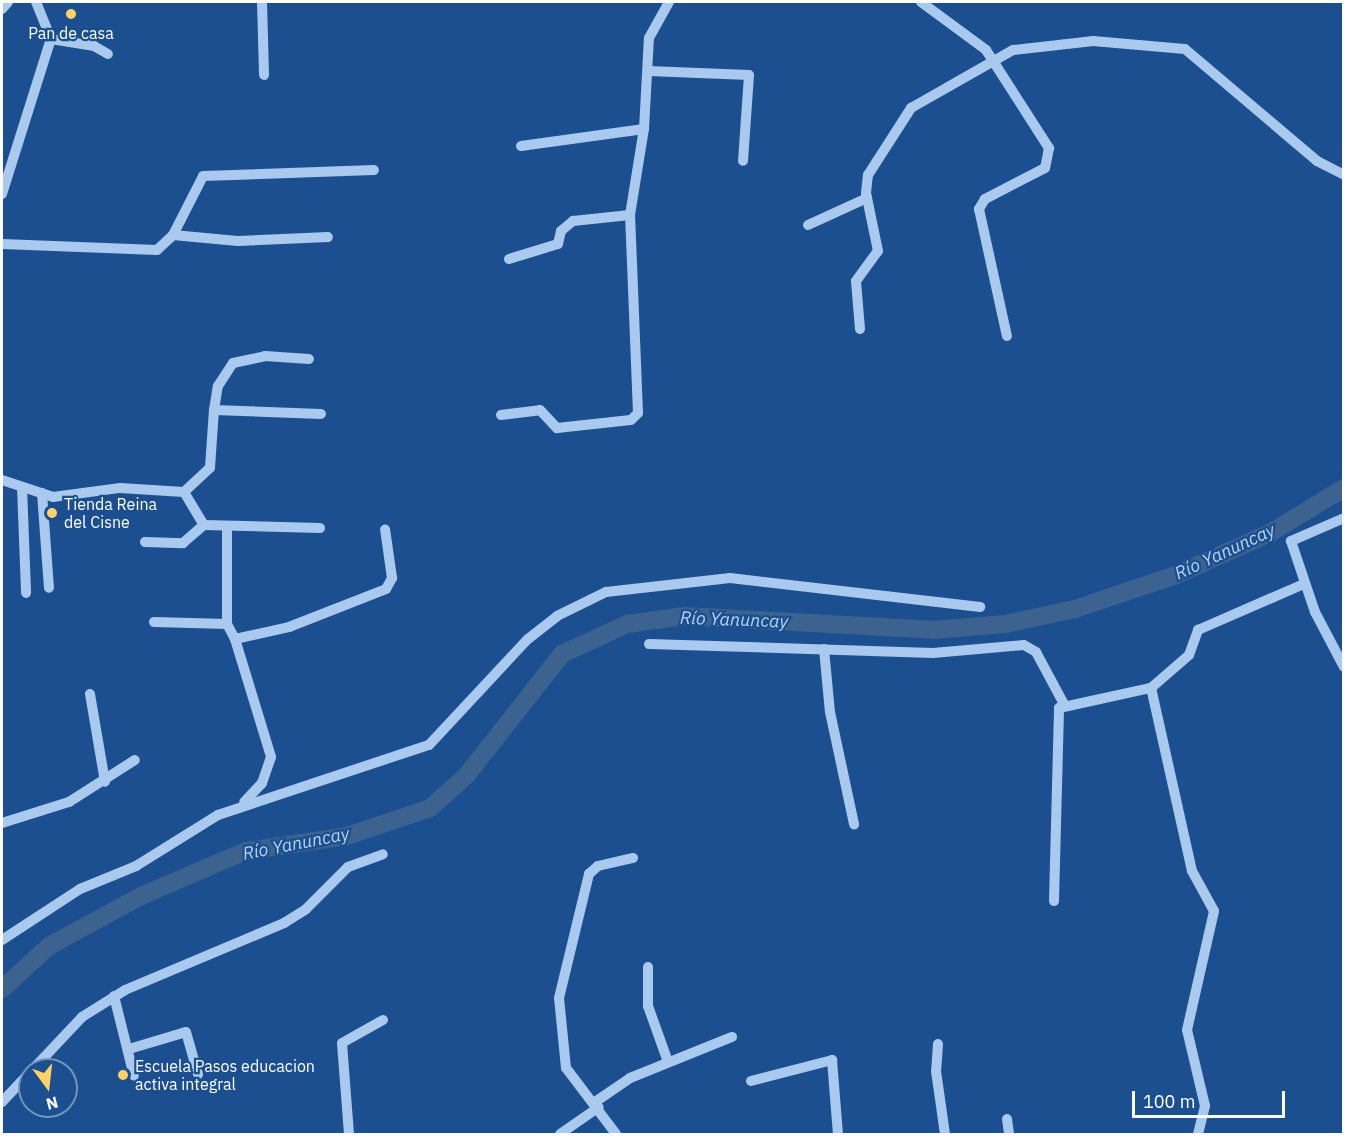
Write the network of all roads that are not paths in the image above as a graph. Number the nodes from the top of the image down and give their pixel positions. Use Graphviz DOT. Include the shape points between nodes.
graph roads {
  1 [pos="8,2"];
  2 [pos="36,2"];
  3 [pos="262,2"];
  4 [pos="669,2"];
  5 [pos="921,2"];
  6 [pos="2,9"];
  7 [pos="51,39"];
  8 [pos="108,54"];
  9 [pos="992,58"];
  10 [pos="648,71"];
  11 [pos="264,75"];
  12 [pos="645,129"];
  13 [pos="521,146"];
  14 [pos="743,162"];
  15 [pos="374,170"];
  16 [pos="1344,176"];
  17 [pos="2,194"];
  18 [pos="867,198"];
  19 [pos="630,215"];
  20 [pos="808,225"];
  21 [pos="173,235"];
  22 [pos="328,237"];
  23 [pos="2,244"];
  24 [pos="509,259"];
  25 [pos="860,329"];
  26 [pos="1007,336"];
  27 [pos="309,359"];
  28 [pos="214,410"];
  29 [pos="321,414"];
  30 [pos="501,414"];
  31 [pos="2,480"];
  32 [pos="19,485"];
  33 [pos="184,492"];
  34 [pos="42,493"];
  35 [pos="1344,518"];
  36 [pos="204,525"];
  37 [pos="227,526"];
  38 [pos="320,528"];
  39 [pos="385,529"];
  40 [pos="145,542"];
  41 [pos="1304,585"];
  42 [pos="49,588"];
  43 [pos="23,591"];
  44 [pos="980,607"];
  45 [pos="154,622"];
  46 [pos="226,624"];
  47 [pos="235,639"];
  48 [pos="649,644"];
  49 [pos="824,649"];
  50 [pos="1344,667"];
  51 [pos="1151,688"];
  52 [pos="90,693"];
  53 [pos="1065,706"];
  54 [pos="135,760"];
  55 [pos="105,782"];
  56 [pos="243,804"];
  57 [pos="2,823"];
  58 [pos="854,824"];
  59 [pos="383,854"];
  60 [pos="633,858"];
  61 [pos="1054,901"];
  62 [pos="2,940"];
  63 [pos="648,967"];
  64 [pos="114,996"];
  65 [pos="383,1020"];
  66 [pos="732,1037"];
  67 [pos="939,1044"];
  68 [pos="129,1049"];
  69 [pos="668,1062"];
  70 [pos="198,1074"];
  71 [pos="134,1076"];
  72 [pos="751,1081"];
  73 [pos="2,1101"];
  74 [pos="597,1105"];
  75 [pos="1007,1119"];
  76 [pos="349,1134"];
  77 [pos="560,1134"];
  78 [pos="616,1134"];
  79 [pos="838,1134"];
  80 [pos="945,1134"];
  81 [pos="1009,1134"];
  82 [pos="1198,1134"];
  1 -- 6 [label="street"];
  2 -- 7 [label="street"];
  3 -- 11 [label="street"];
  4 -- 10 [label="street" via="649,38"];
  5 -- 9 [label="street" via="975,39"];
  7 -- 8 [label="street" via="94,46"];
  7 -- 17 [label="street"];
  9 -- 16 [label="street" via="1013,50 1093,41 1185,49 1317,161"];
  9 -- 18 [label="street" via="911,108 868,175"];
  9 -- 26 [label="street" via="1049,148 1050,160 985,199 979,209"];
  10 -- 12 [label="street"];
  10 -- 14 [label="street" via="749,75"];
  12 -- 13 [label="street"];
  12 -- 19 [label="street"];
  15 -- 21 [label="street" via="203,177"];
  18 -- 20 [label="street"];
  18 -- 25 [label="street" via="878,251 856,281"];
  19 -- 24 [label="street" via="573,221 561,231 558,244"];
  19 -- 30 [label="street" via="637,283 636,417 557,428 540,410"];
  21 -- 22 [label="street" via="238,241"];
  21 -- 23 [label="street" via="157,250 145,252"];
  27 -- 28 [label="street" via="265,356 233,363 218,386"];
  28 -- 29 [label="street"];
  28 -- 33 [label="street" via="210,468 205,479"];
  31 -- 32 [label="street"];
  32 -- 34 [label="street"];
  32 -- 43 [label="street"];
  33 -- 34 [label="street" via="120,488 68,498"];
  33 -- 36 [label="street"];
  34 -- 42 [label="street"];
  35 -- 41 [label="street" via="1291,541"];
  36 -- 37 [label="street"];
  36 -- 40 [label="street" via="183,543"];
  37 -- 38 [label="street"];
  37 -- 46 [label="street"];
  39 -- 47 [label="street" via="392,578 386,589 289,627"];
  41 -- 50 [label="street"];
  41 -- 51 [label="street" via="1198,630 1190,655"];
  44 -- 56 [label="street" via="730,578 606,592 557,616 528,639 429,745"];
  45 -- 46 [label="street"];
  46 -- 47 [label="street"];
  47 -- 56 [label="street" via="271,757 261,783"];
  48 -- 49 [label="street"];
  49 -- 53 [label="street" via="933,653 1024,645 1036,652"];
  49 -- 58 [label="street" via="830,712"];
  51 -- 53 [label="street"];
  51 -- 82 [label="street" via="1192,871 1214,911 1187,1030 1205,1106"];
  52 -- 55 [label="street"];
  53 -- 61 [label="street" via="1057,713"];
  54 -- 55 [label="street"];
  55 -- 57 [label="street" via="69,802"];
  56 -- 62 [label="street" via="136,866 80,890"];
  59 -- 64 [label="street" via="348,867 306,909 284,923"];
  60 -- 74 [label="street" via="598,867 589,874 559,998 566,1068 572,1082"];
  63 -- 69 [label="street" via="646,998"];
  64 -- 68 [label="street"];
  64 -- 73 [label="street" via="82,1017"];
  65 -- 76 [label="street" via="342,1043"];
  66 -- 69 [label="street"];
  67 -- 80 [label="street" via="936,1071"];
  68 -- 70 [label="street" via="186,1032"];
  68 -- 71 [label="street"];
  69 -- 74 [label="street"];
  72 -- 79 [label="street" via="832,1060"];
  74 -- 77 [label="street"];
  74 -- 78 [label="street"];
  75 -- 81 [label="street"];
}
